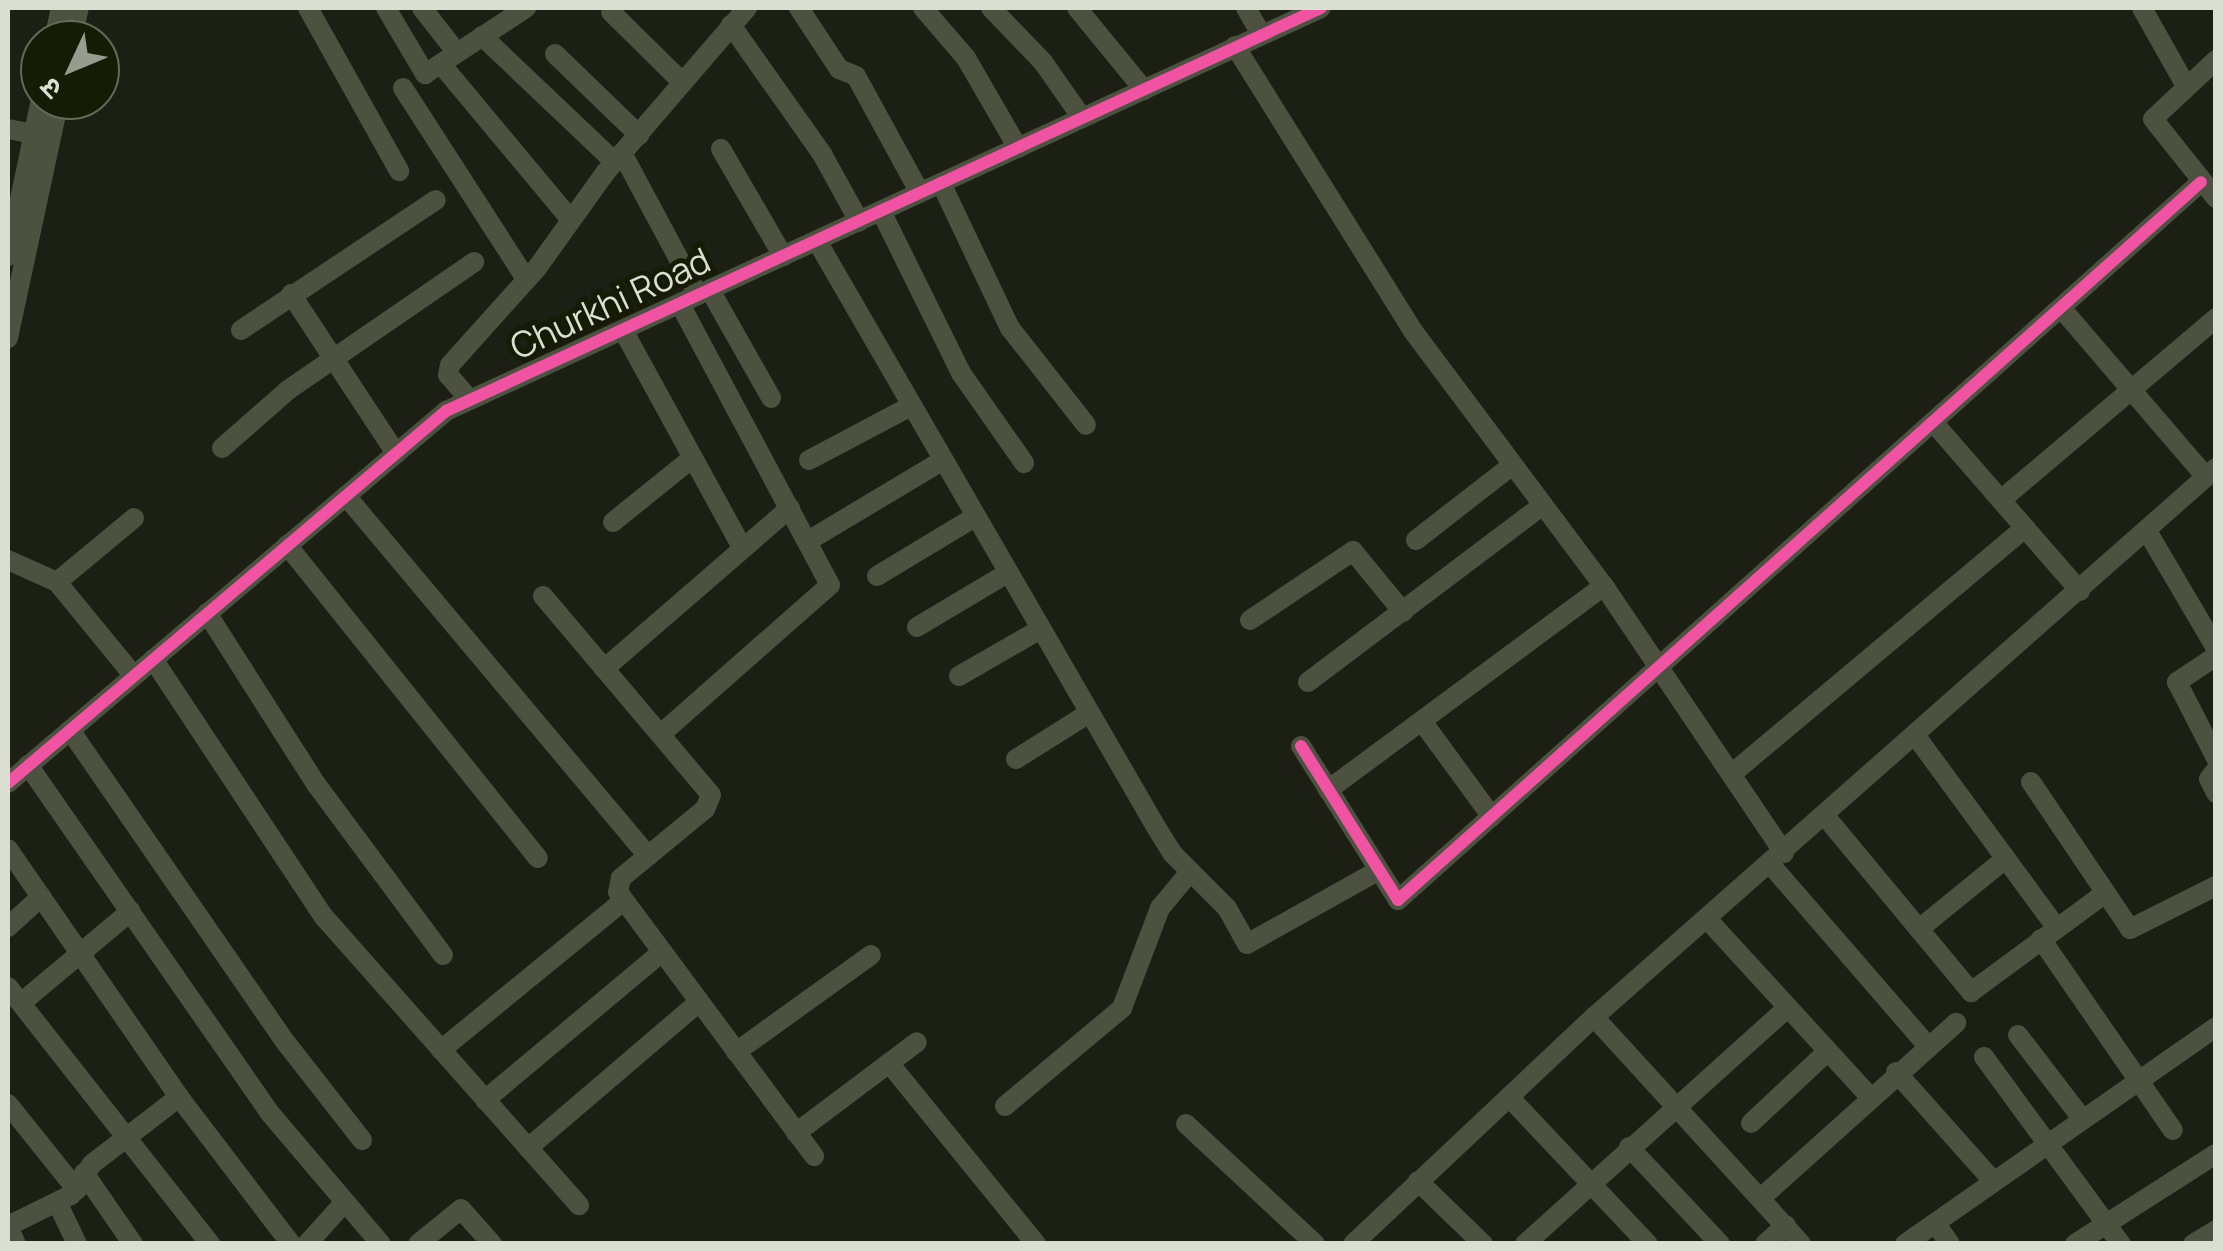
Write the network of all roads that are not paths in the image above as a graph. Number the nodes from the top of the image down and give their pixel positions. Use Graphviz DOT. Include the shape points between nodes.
graph roads {
  1 [pos="308,8"];
  2 [pos="386,8"];
  3 [pos="422,8"];
  4 [pos="747,8"];
  5 [pos="799,8"];
  6 [pos="923,8"];
  7 [pos="991,8"];
  8 [pos="1246,8"];
  9 [pos="1322,8"];
  10 [pos="2142,8"];
  11 [pos="1085,10"];
  12 [pos="513,11"];
  13 [pos="611,12"];
  14 [pos="731,25"];
  15 [pos="1262,34"];
  16 [pos="482,36"];
  17 [pos="1235,46"];
  18 [pos="554,54"];
  19 [pos="449,59"];
  20 [pos="2216,60"];
  21 [pos="682,82"];
  22 [pos="2186,86"];
  23 [pos="404,88"];
  24 [pos="1144,90"];
  25 [pos="1082,118"];
  26 [pos="37,120"];
  27 [pos="55,120"];
  28 [pos="8,130"];
  29 [pos="34,134"];
  30 [pos="638,135"];
  31 [pos="1018,148"];
  32 [pos="721,149"];
  33 [pos="618,158"];
  34 [pos="399,170"];
  35 [pos="2200,182"];
  36 [pos="941,183"];
  37 [pos="920,194"];
  38 [pos="2216,198"];
  39 [pos="436,200"];
  40 [pos="881,211"];
  41 [pos="570,219"];
  42 [pos="858,222"];
  43 [pos="817,240"];
  44 [pos="8,256"];
  45 [pos="783,256"];
  46 [pos="474,262"];
  47 [pos="526,280"];
  48 [pos="290,294"];
  49 [pos="696,296"];
  50 [pos="2062,309"];
  51 [pos="2216,318"];
  52 [pos="241,330"];
  53 [pos="623,330"];
  54 [pos="8,338"];
  55 [pos="334,359"];
  56 [pos="2130,390"];
  57 [pos="771,398"];
  58 [pos="470,400"];
  59 [pos="909,408"];
  60 [pos="1933,422"];
  61 [pos="1086,426"];
  62 [pos="222,448"];
  63 [pos="396,453"];
  64 [pos="691,459"];
  65 [pos="809,460"];
  66 [pos="940,462"];
  67 [pos="1024,464"];
  68 [pos="1510,466"];
  69 [pos="2211,472"];
  70 [pos="346,496"];
  71 [pos="2001,500"];
  72 [pos="1540,507"];
  73 [pos="790,508"];
  74 [pos="134,518"];
  75 [pos="973,518"];
  76 [pos="613,522"];
  77 [pos="2025,528"];
  78 [pos="2147,531"];
  79 [pos="1416,540"];
  80 [pos="808,541"];
  81 [pos="287,545"];
  82 [pos="742,547"];
  83 [pos="8,560"];
  84 [pos="1006,574"];
  85 [pos="876,576"];
  86 [pos="57,582"];
  87 [pos="1604,586"];
  88 [pos="2080,592"];
  89 [pos="543,596"];
  90 [pos="1403,612"];
  91 [pos="207,613"];
  92 [pos="1250,620"];
  93 [pos="917,627"];
  94 [pos="1039,630"];
  95 [pos="2216,652"];
  96 [pos="153,659"];
  97 [pos="1658,663"];
  98 [pos="604,669"];
  99 [pos="134,675"];
  100 [pos="959,676"];
  101 [pos="1308,682"];
  102 [pos="1089,713"];
  103 [pos="1424,724"];
  104 [pos="70,730"];
  105 [pos="2210,733"];
  106 [pos="660,734"];
  107 [pos="1915,734"];
  108 [pos="1302,746"];
  109 [pos="2216,758"];
  110 [pos="1016,760"];
  111 [pos="28,765"];
  112 [pos="2216,770"];
  113 [pos="1734,772"];
  114 [pos="8,782"];
  115 [pos="2031,782"];
  116 [pos="1328,790"];
  117 [pos="2216,793"];
  118 [pos="1825,816"];
  119 [pos="1492,817"];
  120 [pos="8,849"];
  121 [pos="648,856"];
  122 [pos="538,858"];
  123 [pos="1778,859"];
  124 [pos="2004,860"];
  125 [pos="1190,872"];
  126 [pos="1376,872"];
  127 [pos="2216,886"];
  128 [pos="2104,894"];
  129 [pos="41,897"];
  130 [pos="623,901"];
  131 [pos="131,911"];
  132 [pos="1708,920"];
  133 [pos="8,927"];
  134 [pos="1919,928"];
  135 [pos="2049,934"];
  136 [pos="80,952"];
  137 [pos="662,953"];
  138 [pos="871,954"];
  139 [pos="443,955"];
  140 [pos="14,995"];
  141 [pos="698,1003"];
  142 [pos="1787,1008"];
  143 [pos="1594,1017"];
  144 [pos="1956,1023"];
  145 [pos="2216,1027"];
  146 [pos="2018,1036"];
  147 [pos="917,1042"];
  148 [pos="1928,1046"];
  149 [pos="441,1050"];
  150 [pos="1828,1051"];
  151 [pos="736,1052"];
  152 [pos="1984,1057"];
  153 [pos="889,1063"];
  154 [pos="1896,1072"];
  155 [pos="2138,1075"];
  156 [pos="1868,1096"];
  157 [pos="179,1097"];
  158 [pos="1510,1098"];
  159 [pos="485,1100"];
  160 [pos="8,1104"];
  161 [pos="1677,1104"];
  162 [pos="1006,1106"];
  163 [pos="2081,1117"];
  164 [pos="1751,1123"];
  165 [pos="1186,1124"];
  166 [pos="2173,1130"];
  167 [pos="796,1133"];
  168 [pos="128,1135"];
  169 [pos="362,1140"];
  170 [pos="2048,1142"];
  171 [pos="1629,1147"];
  172 [pos="528,1148"];
  173 [pos="2216,1154"];
  174 [pos="814,1156"];
  175 [pos="1418,1181"];
  176 [pos="80,1182"];
  177 [pos="1994,1182"];
  178 [pos="1592,1183"];
  179 [pos="1762,1198"];
  180 [pos="57,1202"];
  181 [pos="343,1204"];
  182 [pos="579,1204"];
  183 [pos="2106,1222"];
  184 [pos="1936,1224"];
  185 [pos="1786,1225"];
  186 [pos="2216,1230"];
  187 [pos="16,1244"];
  188 [pos="77,1244"];
  189 [pos="133,1244"];
  190 [pos="210,1244"];
  191 [pos="291,1244"];
  192 [pos="306,1244"];
  193 [pos="382,1244"];
  194 [pos="418,1244"];
  195 [pos="492,1244"];
  196 [pos="1036,1244"];
  197 [pos="1315,1244"];
  198 [pos="1353,1244"];
  199 [pos="1483,1244"];
  200 [pos="1524,1244"];
  201 [pos="1648,1244"];
  202 [pos="1720,1244"];
  203 [pos="1765,1244"];
  204 [pos="1801,1244"];
  205 [pos="1906,1244"];
  206 [pos="1950,1244"];
  207 [pos="2075,1244"];
  208 [pos="2121,1244"];
  209 [pos="2193,1244"];
  1 -- 34 [label="street"];
  2 -- 19 [label="street" via="420,71"];
  3 -- 19 [label="street"];
  4 -- 14 [label="street"];
  5 -- 37 [label="street" via="839,68 856,76"];
  6 -- 31 [label="street" via="966,58"];
  7 -- 25 [label="street" via="1043,62"];
  8 -- 15 [label="street"];
  9 -- 15 [label="street, Churkhi Road"];
  10 -- 22 [label="street"];
  11 -- 24 [label="street"];
  12 -- 16 [label="street"];
  13 -- 21 [label="street"];
  14 -- 21 [label="street"];
  14 -- 42 [label="street" via="822,154"];
  15 -- 17 [label="street, Churkhi Road"];
  16 -- 19 [label="street"];
  16 -- 33 [label="street"];
  17 -- 24 [label="street, Churkhi Road"];
  17 -- 68 [label="street" via="1350,236"];
  18 -- 30 [label="street"];
  19 -- 41 [label="street"];
  20 -- 22 [label="street"];
  21 -- 30 [label="street"];
  22 -- 35 [label="street" via="2154,118"];
  23 -- 47 [label="street"];
  24 -- 25 [label="street, Churkhi Road"];
  25 -- 31 [label="street, Churkhi Road"];
  26 -- 29 [label="street"];
  27 -- 54 [label="street"];
  28 -- 29 [label="street"];
  29 -- 44 [label="street"];
  30 -- 33 [label="street"];
  31 -- 36 [label="street, Churkhi Road"];
  32 -- 45 [label="street"];
  33 -- 41 [label="street"];
  33 -- 49 [label="street"];
  35 -- 38 [label="street"];
  35 -- 50 [label="street"];
  36 -- 37 [label="street, Churkhi Road"];
  36 -- 61 [label="street" via="1010,328"];
  37 -- 40 [label="street, Churkhi Road"];
  39 -- 48 [label="street"];
  40 -- 42 [label="street, Churkhi Road"];
  40 -- 67 [label="street" via="961,373"];
  41 -- 47 [label="street"];
  42 -- 43 [label="street, Churkhi Road"];
  43 -- 45 [label="street, Churkhi Road"];
  43 -- 59 [label="street"];
  45 -- 49 [label="street, Churkhi Road"];
  46 -- 55 [label="street"];
  47 -- 58 [label="street" via="450,365 448,375"];
  48 -- 52 [label="street"];
  48 -- 55 [label="street"];
  49 -- 53 [label="street, Churkhi Road"];
  49 -- 57 [label="street"];
  49 -- 73 [label="street"];
  50 -- 56 [label="street"];
  50 -- 60 [label="street"];
  51 -- 56 [label="street"];
  53 -- 58 [label="street, Churkhi Road"];
  53 -- 64 [label="street"];
  55 -- 62 [label="street"];
  55 -- 63 [label="street"];
  56 -- 69 [label="street"];
  56 -- 71 [label="street"];
  58 -- 63 [label="street, Churkhi Road" via="446,411"];
  59 -- 65 [label="street"];
  59 -- 66 [label="street"];
  60 -- 71 [label="street"];
  60 -- 97 [label="street"];
  63 -- 70 [label="street, Churkhi Road"];
  64 -- 76 [label="street"];
  64 -- 82 [label="street"];
  66 -- 75 [label="street"];
  66 -- 80 [label="street"];
  68 -- 72 [label="street"];
  68 -- 79 [label="street"];
  69 -- 78 [label="street"];
  70 -- 81 [label="street, Churkhi Road"];
  70 -- 121 [label="street"];
  71 -- 77 [label="street"];
  72 -- 87 [label="street"];
  72 -- 90 [label="street"];
  73 -- 80 [label="street"];
  73 -- 82 [label="street"];
  74 -- 86 [label="street"];
  75 -- 84 [label="street"];
  75 -- 85 [label="street"];
  77 -- 88 [label="street"];
  77 -- 113 [label="street"];
  78 -- 88 [label="street"];
  78 -- 95 [label="street"];
  80 -- 106 [label="street" via="830,586"];
  81 -- 91 [label="street, Churkhi Road"];
  81 -- 122 [label="street"];
  82 -- 98 [label="street"];
  83 -- 86 [label="street"];
  84 -- 93 [label="street"];
  84 -- 94 [label="street"];
  86 -- 99 [label="street"];
  87 -- 97 [label="street"];
  87 -- 103 [label="street"];
  88 -- 107 [label="street"];
  89 -- 98 [label="street"];
  90 -- 92 [label="street" via="1353,550"];
  90 -- 101 [label="street"];
  91 -- 96 [label="street, Churkhi Road"];
  91 -- 139 [label="street" via="316,784"];
  94 -- 100 [label="street"];
  94 -- 102 [label="street"];
  95 -- 105 [label="street" via="2177,682"];
  96 -- 99 [label="street, Churkhi Road"];
  96 -- 149 [label="street" via="289,872"];
  97 -- 113 [label="street"];
  97 -- 119 [label="street"];
  98 -- 106 [label="street"];
  99 -- 104 [label="street, Churkhi Road"];
  102 -- 110 [label="street"];
  102 -- 125 [label="street"];
  103 -- 116 [label="street"];
  103 -- 119 [label="street"];
  104 -- 111 [label="street, Churkhi Road"];
  104 -- 169 [label="street" via="286,1044"];
  105 -- 109 [label="street"];
  106 -- 121 [label="street" via="706,786 710,803"];
  107 -- 118 [label="street"];
  107 -- 124 [label="street"];
  108 -- 116 [label="street"];
  111 -- 114 [label="street, Churkhi Road"];
  111 -- 131 [label="street"];
  112 -- 117 [label="street" via="2210,779"];
  113 -- 123 [label="street"];
  115 -- 128 [label="street"];
  116 -- 126 [label="street"];
  118 -- 123 [label="street"];
  118 -- 134 [label="street"];
  119 -- 126 [label="street" via="1398,900"];
  120 -- 129 [label="street"];
  121 -- 130 [label="street" via="617,884"];
  123 -- 132 [label="street"];
  123 -- 148 [label="street"];
  124 -- 134 [label="street"];
  124 -- 135 [label="street"];
  125 -- 126 [label="street" via="1254,945"];
  125 -- 162 [label="street" via="1160,908 1122,1008"];
  127 -- 128 [label="street" via="2134,930"];
  128 -- 135 [label="street"];
  129 -- 133 [label="street"];
  129 -- 136 [label="street"];
  130 -- 137 [label="street"];
  130 -- 149 [label="street"];
  131 -- 136 [label="street"];
  131 -- 181 [label="street" via="269,1112"];
  132 -- 142 [label="street"];
  132 -- 143 [label="street"];
  134 -- 135 [label="street" via="1970,992"];
  135 -- 155 [label="street"];
  136 -- 140 [label="street"];
  136 -- 157 [label="street"];
  137 -- 141 [label="street"];
  137 -- 159 [label="street"];
  138 -- 151 [label="street"];
  140 -- 168 [label="street"];
  141 -- 151 [label="street"];
  141 -- 172 [label="street"];
  142 -- 150 [label="street"];
  142 -- 161 [label="street"];
  143 -- 158 [label="street"];
  143 -- 161 [label="street"];
  144 -- 148 [label="street"];
  145 -- 155 [label="street"];
  146 -- 163 [label="street"];
  147 -- 153 [label="street"];
  148 -- 154 [label="street"];
  149 -- 159 [label="street"];
  150 -- 156 [label="street"];
  150 -- 164 [label="street"];
  151 -- 167 [label="street"];
  152 -- 170 [label="street"];
  153 -- 167 [label="street"];
  153 -- 196 [label="street"];
  154 -- 156 [label="street"];
  154 -- 177 [label="street"];
  155 -- 163 [label="street"];
  155 -- 166 [label="street"];
  156 -- 179 [label="street"];
  157 -- 168 [label="street"];
  157 -- 191 [label="street"];
  158 -- 175 [label="street"];
  158 -- 178 [label="street"];
  159 -- 172 [label="street"];
  160 -- 176 [label="street"];
  161 -- 171 [label="street"];
  161 -- 179 [label="street"];
  163 -- 170 [label="street"];
  165 -- 197 [label="street"];
  167 -- 174 [label="street"];
  168 -- 176 [label="street"];
  168 -- 190 [label="street"];
  170 -- 177 [label="street"];
  170 -- 183 [label="street"];
  171 -- 178 [label="street"];
  171 -- 202 [label="street"];
  172 -- 182 [label="street"];
  173 -- 183 [label="street"];
  175 -- 198 [label="street"];
  175 -- 199 [label="street"];
  176 -- 180 [label="street"];
  176 -- 189 [label="street"];
  177 -- 184 [label="street"];
  178 -- 200 [label="street"];
  178 -- 201 [label="street"];
  179 -- 185 [label="street"];
  180 -- 187 [label="street" via="8,1226"];
  180 -- 188 [label="street"];
  181 -- 192 [label="street"];
  181 -- 193 [label="street"];
  183 -- 207 [label="street"];
  183 -- 208 [label="street"];
  184 -- 205 [label="street"];
  184 -- 206 [label="street"];
  185 -- 203 [label="street"];
  185 -- 204 [label="street"];
  186 -- 209 [label="street"];
  194 -- 195 [label="street" via="461,1209"];
}
